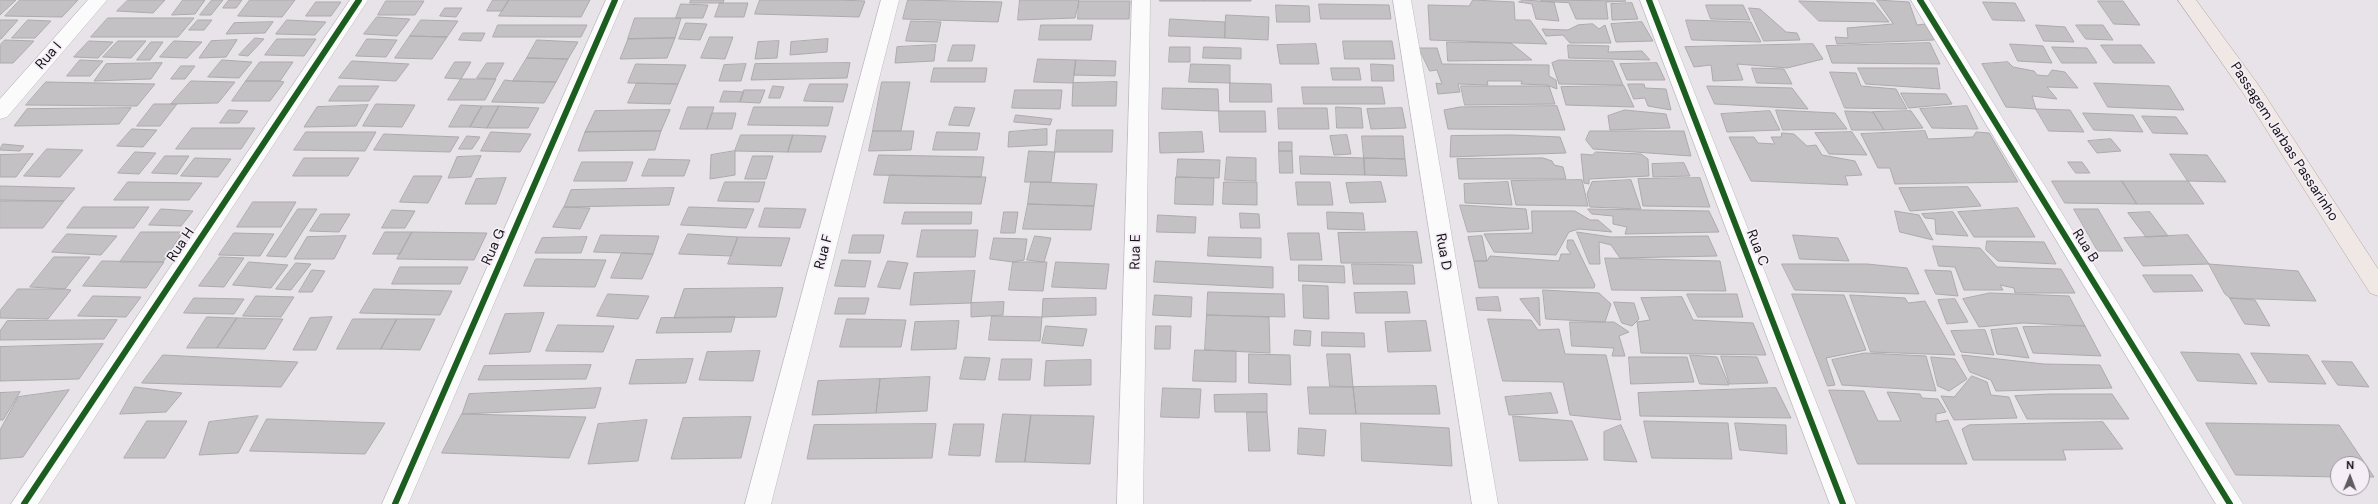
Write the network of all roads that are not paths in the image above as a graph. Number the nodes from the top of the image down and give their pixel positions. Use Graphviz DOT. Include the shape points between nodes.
graph roads {
  1 [pos="98,0"];
  2 [pos="359,0"];
  3 [pos="615,0"];
  4 [pos="890,0"];
  5 [pos="1141,0"];
  6 [pos="1402,0"];
  7 [pos="1649,0"];
  8 [pos="1920,0"];
  9 [pos="2187,0"];
  10 [pos="0,112"];
  11 [pos="2378,287"];
  12 [pos="24,504"];
  13 [pos="395,504"];
  14 [pos="758,504"];
  15 [pos="1130,504"];
  16 [pos="1485,504"];
  17 [pos="1843,504"];
  18 [pos="2230,504"];
  1 -- 10 [label="street, Rua I"];
  2 -- 12 [label="street, Rua H"];
  3 -- 13 [label="street, Rua G"];
  4 -- 14 [label="street, Rua F"];
  5 -- 15 [label="street, Rua E"];
  6 -- 16 [label="street, Rua D"];
  7 -- 17 [label="street, Rua C"];
  8 -- 18 [label="street, Rua B"];
  9 -- 11 [label="main road, Passagem Jarbas Passarinho" via="2250,88"];
}
